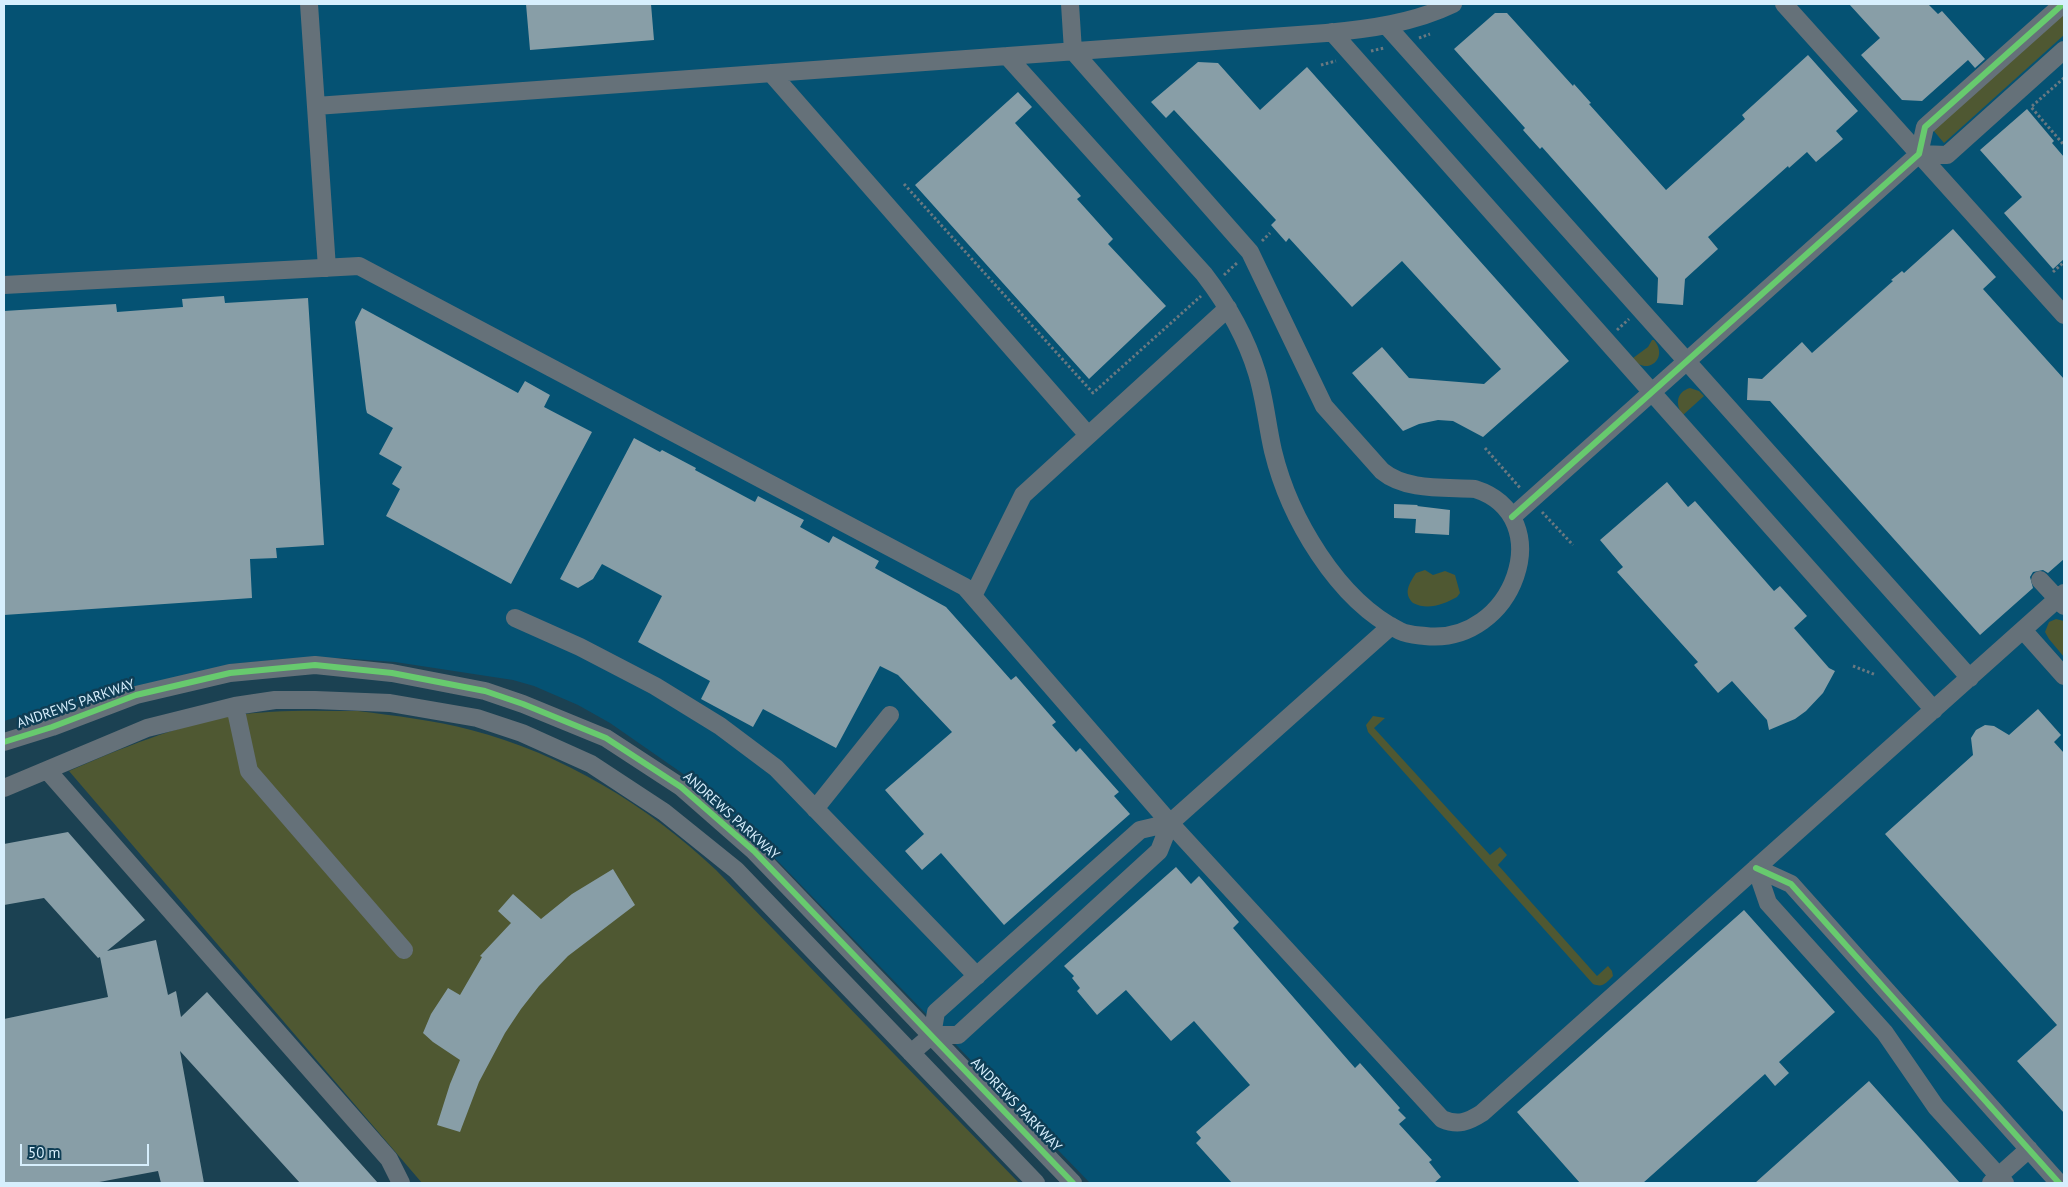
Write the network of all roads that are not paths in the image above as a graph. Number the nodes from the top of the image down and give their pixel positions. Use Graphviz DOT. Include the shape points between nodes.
graph roads {
  1 [pos="309,4"];
  2 [pos="1070,4"];
  3 [pos="1453,4"];
  4 [pos="1784,4"];
  5 [pos="2063,4"];
  6 [pos="1433,8"];
  7 [pos="1386,25"];
  8 [pos="1332,32"];
  9 [pos="2064,50"];
  10 [pos="1073,51"];
  11 [pos="1007,56"];
  12 [pos="771,73"];
  13 [pos="316,106"];
  14 [pos="1919,154"];
  15 [pos="327,268"];
  16 [pos="4,285"];
  17 [pos="1228,308"];
  18 [pos="2064,315"];
  19 [pos="1686,362"];
  20 [pos="1652,392"];
  21 [pos="1088,435"];
  22 [pos="1512,517"];
  23 [pos="2040,580"];
  24 [pos="973,596"];
  25 [pos="2062,600"];
  26 [pos="515,618"];
  27 [pos="1391,626"];
  28 [pos="2023,630"];
  29 [pos="2064,676"];
  30 [pos="1970,678"];
  31 [pos="484,692"];
  32 [pos="235,706"];
  33 [pos="1934,710"];
  34 [pos="890,715"];
  35 [pos="476,718"];
  36 [pos="4,742"];
  37 [pos="47,770"];
  38 [pos="4,788"];
  39 [pos="815,809"];
  40 [pos="1170,823"];
  41 [pos="1756,868"];
  42 [pos="404,950"];
  43 [pos="977,976"];
  44 [pos="932,1036"];
  45 [pos="911,1053"];
  46 [pos="2029,1149"];
  47 [pos="1998,1181"];
  48 [pos="401,1183"];
  49 [pos="1036,1183"];
  50 [pos="1074,1183"];
  51 [pos="2059,1183"];
  1 -- 13 [label="street"];
  2 -- 10 [label="street"];
  3 -- 6 [label="street"];
  4 -- 14 [label="street"];
  5 -- 14 [label="street" via="1925,127"];
  6 -- 7 [label="street"];
  7 -- 8 [label="street"];
  7 -- 19 [label="street"];
  8 -- 10 [label="street"];
  8 -- 20 [label="street"];
  9 -- 14 [label="street" via="1946,155"];
  10 -- 11 [label="street"];
  10 -- 22 [label="street" via="1250,252 1324,406 1382,471 1410,485 1475,489 1502,504"];
  11 -- 12 [label="street"];
  11 -- 17 [label="street" via="1213,285"];
  12 -- 13 [label="street"];
  12 -- 21 [label="street"];
  13 -- 15 [label="street"];
  14 -- 18 [label="street"];
  14 -- 19 [label="street"];
  15 -- 16 [label="street"];
  15 -- 24 [label="street" via="359,266 965,587"];
  17 -- 21 [label="street"];
  17 -- 27 [label="street" via="1258,373 1273,452 1286,494 1316,549 1339,580 1365,609"];
  19 -- 20 [label="street"];
  19 -- 30 [label="street"];
  20 -- 22 [label="street"];
  20 -- 33 [label="street"];
  21 -- 24 [label="street" via="1023,495"];
  22 -- 27 [label="street" via="1520,554 1516,574 1510,592 1486,620 1461,634 1438,638 1412,635"];
  23 -- 25 [label="street"];
  24 -- 40 [label="street"];
  25 -- 28 [label="street"];
  26 -- 39 [label="street" via="618,666 691,707 776,768"];
  27 -- 40 [label="street"];
  28 -- 29 [label="street"];
  28 -- 30 [label="street"];
  30 -- 33 [label="street"];
  31 -- 35 [label="street"];
  31 -- 36 [label="street, ANDREWS PARKWAY" via="392,673 314,665 230,673 136,695"];
  31 -- 44 [label="street, ANDREWS PARKWAY" via="523,704 606,738 682,787 754,850"];
  32 -- 35 [label="street" via="291,700 390,703"];
  32 -- 37 [label="street" via="147,728"];
  32 -- 42 [label="street" via="249,772"];
  33 -- 41 [label="street"];
  34 -- 39 [label="street"];
  35 -- 45 [label="street" via="522,733 591,764 664,812 736,870"];
  37 -- 38 [label="street"];
  37 -- 48 [label="street" via="389,1159"];
  39 -- 43 [label="street"];
  40 -- 41 [label="street" via="1442,1119 1460,1124 1482,1113"];
  40 -- 43 [label="street" via="1140,830"];
  40 -- 44 [label="street" via="1159,851 958,1035"];
  41 -- 46 [label="street" via="1792,884"];
  41 -- 47 [label="street" via="1768,903 1885,1033 1936,1107"];
  43 -- 44 [label="street" via="936,1012"];
  44 -- 45 [label="street"];
  44 -- 50 [label="street, ANDREWS PARKWAY"];
  45 -- 49 [label="street"];
  46 -- 47 [label="street"];
  46 -- 51 [label="street"];
}
